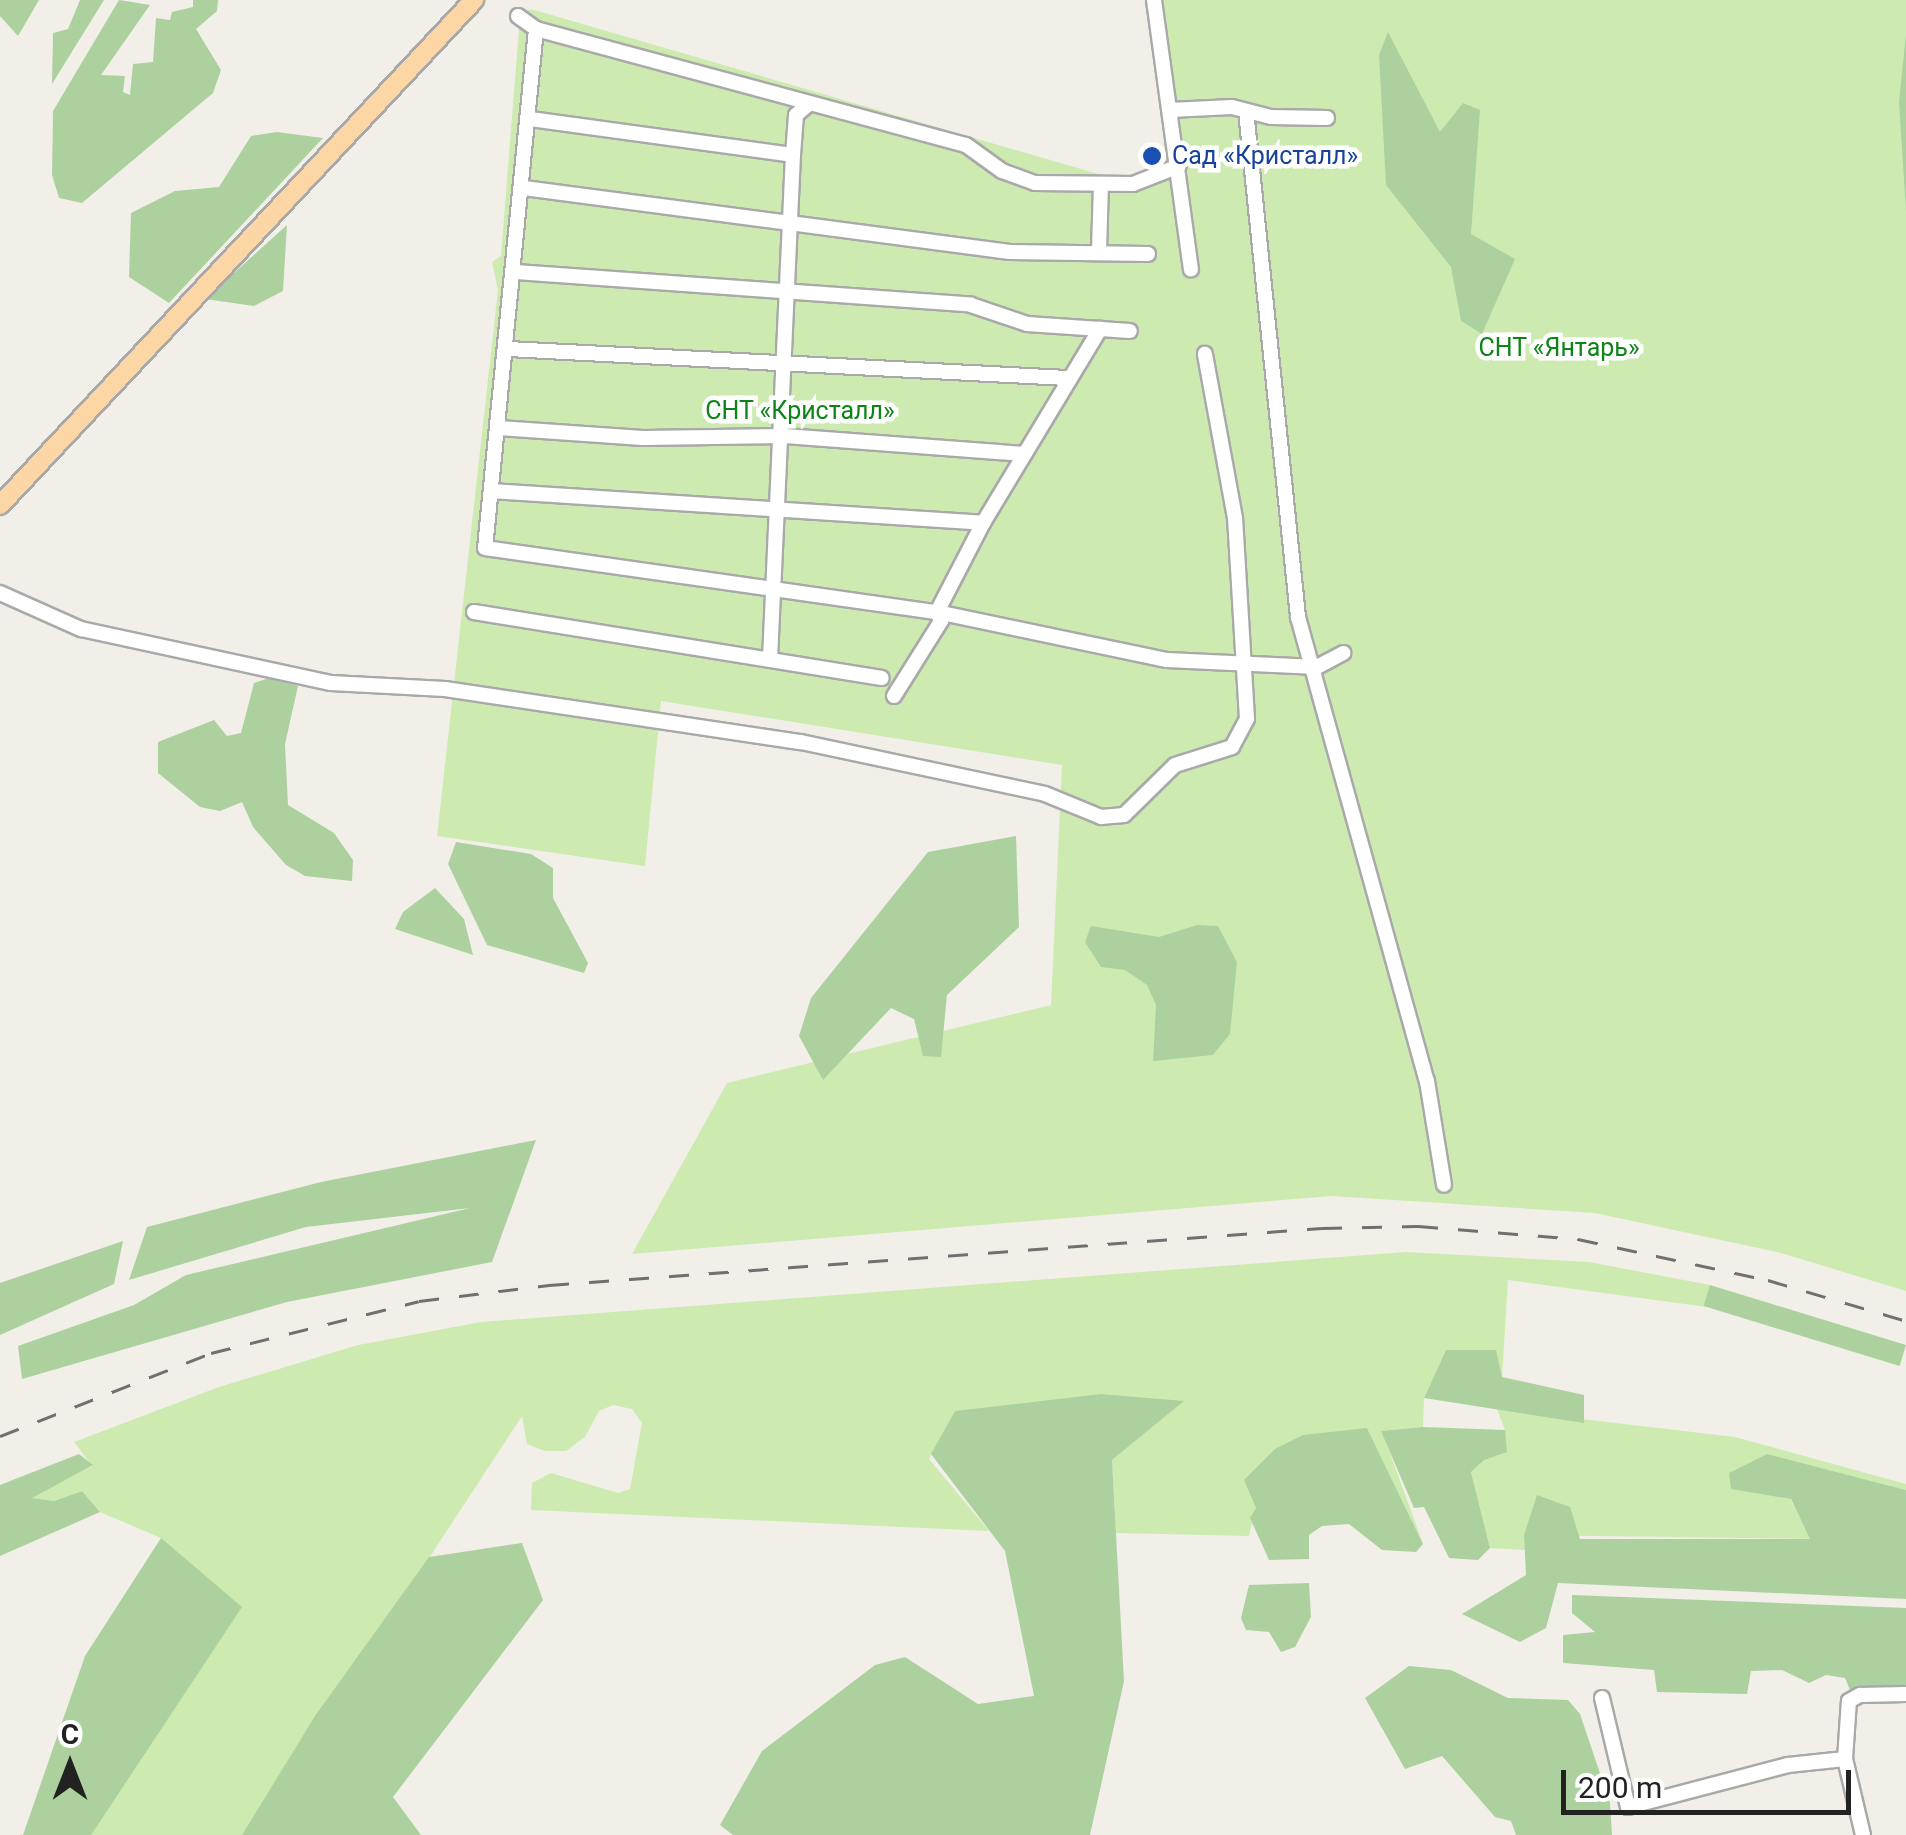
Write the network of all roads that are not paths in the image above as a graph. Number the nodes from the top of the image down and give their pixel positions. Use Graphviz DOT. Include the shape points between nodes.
graph roads {
  1 [pos="474,0"];
  2 [pos="1154,0"];
  3 [pos="518,16"];
  4 [pos="536,29"];
  5 [pos="810,102"];
  6 [pos="1170,110"];
  7 [pos="1246,112"];
  8 [pos="530,118"];
  9 [pos="1327,118"];
  10 [pos="793,156"];
  11 [pos="1179,166"];
  12 [pos="1101,185"];
  13 [pos="524,188"];
  14 [pos="792,224"];
  15 [pos="1099,251"];
  16 [pos="1148,254"];
  17 [pos="1191,268"];
  18 [pos="516,272"];
  19 [pos="790,294"];
  20 [pos="1100,328"];
  21 [pos="1130,330"];
  22 [pos="508,349"];
  23 [pos="1205,354"];
  24 [pos="787,368"];
  25 [pos="1067,378"];
  26 [pos="499,428"];
  27 [pos="785,436"];
  28 [pos="1024,454"];
  29 [pos="491,491"];
  30 [pos="0,505"];
  31 [pos="781,510"];
  32 [pos="983,524"];
  33 [pos="777,592"];
  34 [pos="0,593"];
  35 [pos="474,612"];
  36 [pos="937,612"];
  37 [pos="1343,653"];
  38 [pos="770,660"];
  39 [pos="1243,665"];
  40 [pos="1317,668"];
  41 [pos="882,678"];
  42 [pos="894,696"];
  43 [pos="1444,1186"];
  44 [pos="1906,1694"];
  45 [pos="1602,1698"];
  46 [pos="1845,1759"];
  47 [pos="1863,1835"];
  1 -- 30 [label="main road"];
  2 -- 6 [label="street"];
  3 -- 4 [label="street"];
  4 -- 5 [label="street"];
  4 -- 8 [label="street"];
  5 -- 10 [label="street" via="796,115"];
  5 -- 12 [label="street" via="966,145 1002,171 1035,182"];
  6 -- 7 [label="street"];
  6 -- 11 [label="street"];
  7 -- 9 [label="street"];
  7 -- 40 [label="street" via="1276,448 1298,617"];
  8 -- 10 [label="street"];
  8 -- 13 [label="street"];
  10 -- 14 [label="street"];
  11 -- 12 [label="street" via="1162,178"];
  11 -- 17 [label="street"];
  12 -- 15 [label="street"];
  13 -- 14 [label="street"];
  13 -- 18 [label="street"];
  14 -- 15 [label="street" via="1010,252"];
  14 -- 19 [label="street"];
  15 -- 16 [label="street"];
  18 -- 19 [label="street"];
  18 -- 22 [label="street"];
  19 -- 20 [label="street" via="971,304 1027,324"];
  19 -- 24 [label="street"];
  20 -- 21 [label="street"];
  20 -- 25 [label="street"];
  22 -- 24 [label="street"];
  22 -- 26 [label="street"];
  23 -- 39 [label="street" via="1235,518"];
  24 -- 25 [label="street"];
  24 -- 27 [label="street"];
  25 -- 28 [label="street"];
  26 -- 27 [label="street" via="643,438"];
  26 -- 29 [label="street"];
  27 -- 28 [label="street"];
  27 -- 31 [label="street"];
  28 -- 32 [label="street"];
  29 -- 31 [label="street"];
  29 -- 33 [label="street" via="486,548"];
  31 -- 32 [label="street"];
  31 -- 33 [label="street"];
  32 -- 36 [label="street"];
  33 -- 36 [label="street"];
  33 -- 38 [label="street"];
  34 -- 39 [label="street" via="80,629 313,679 445,689 801,742 1045,794 1101,817 1135,808 1175,765 1232,747 1248,704"];
  35 -- 38 [label="street"];
  36 -- 39 [label="street" via="1166,660"];
  36 -- 42 [label="street" via="941,620"];
  37 -- 40 [label="street"];
  38 -- 41 [label="street"];
  39 -- 40 [label="street"];
  40 -- 43 [label="street" via="1427,1081"];
  44 -- 46 [label="street" via="1849,1702"];
  45 -- 46 [label="street" via="1628,1806 1788,1765"];
  46 -- 47 [label="street"];
}
